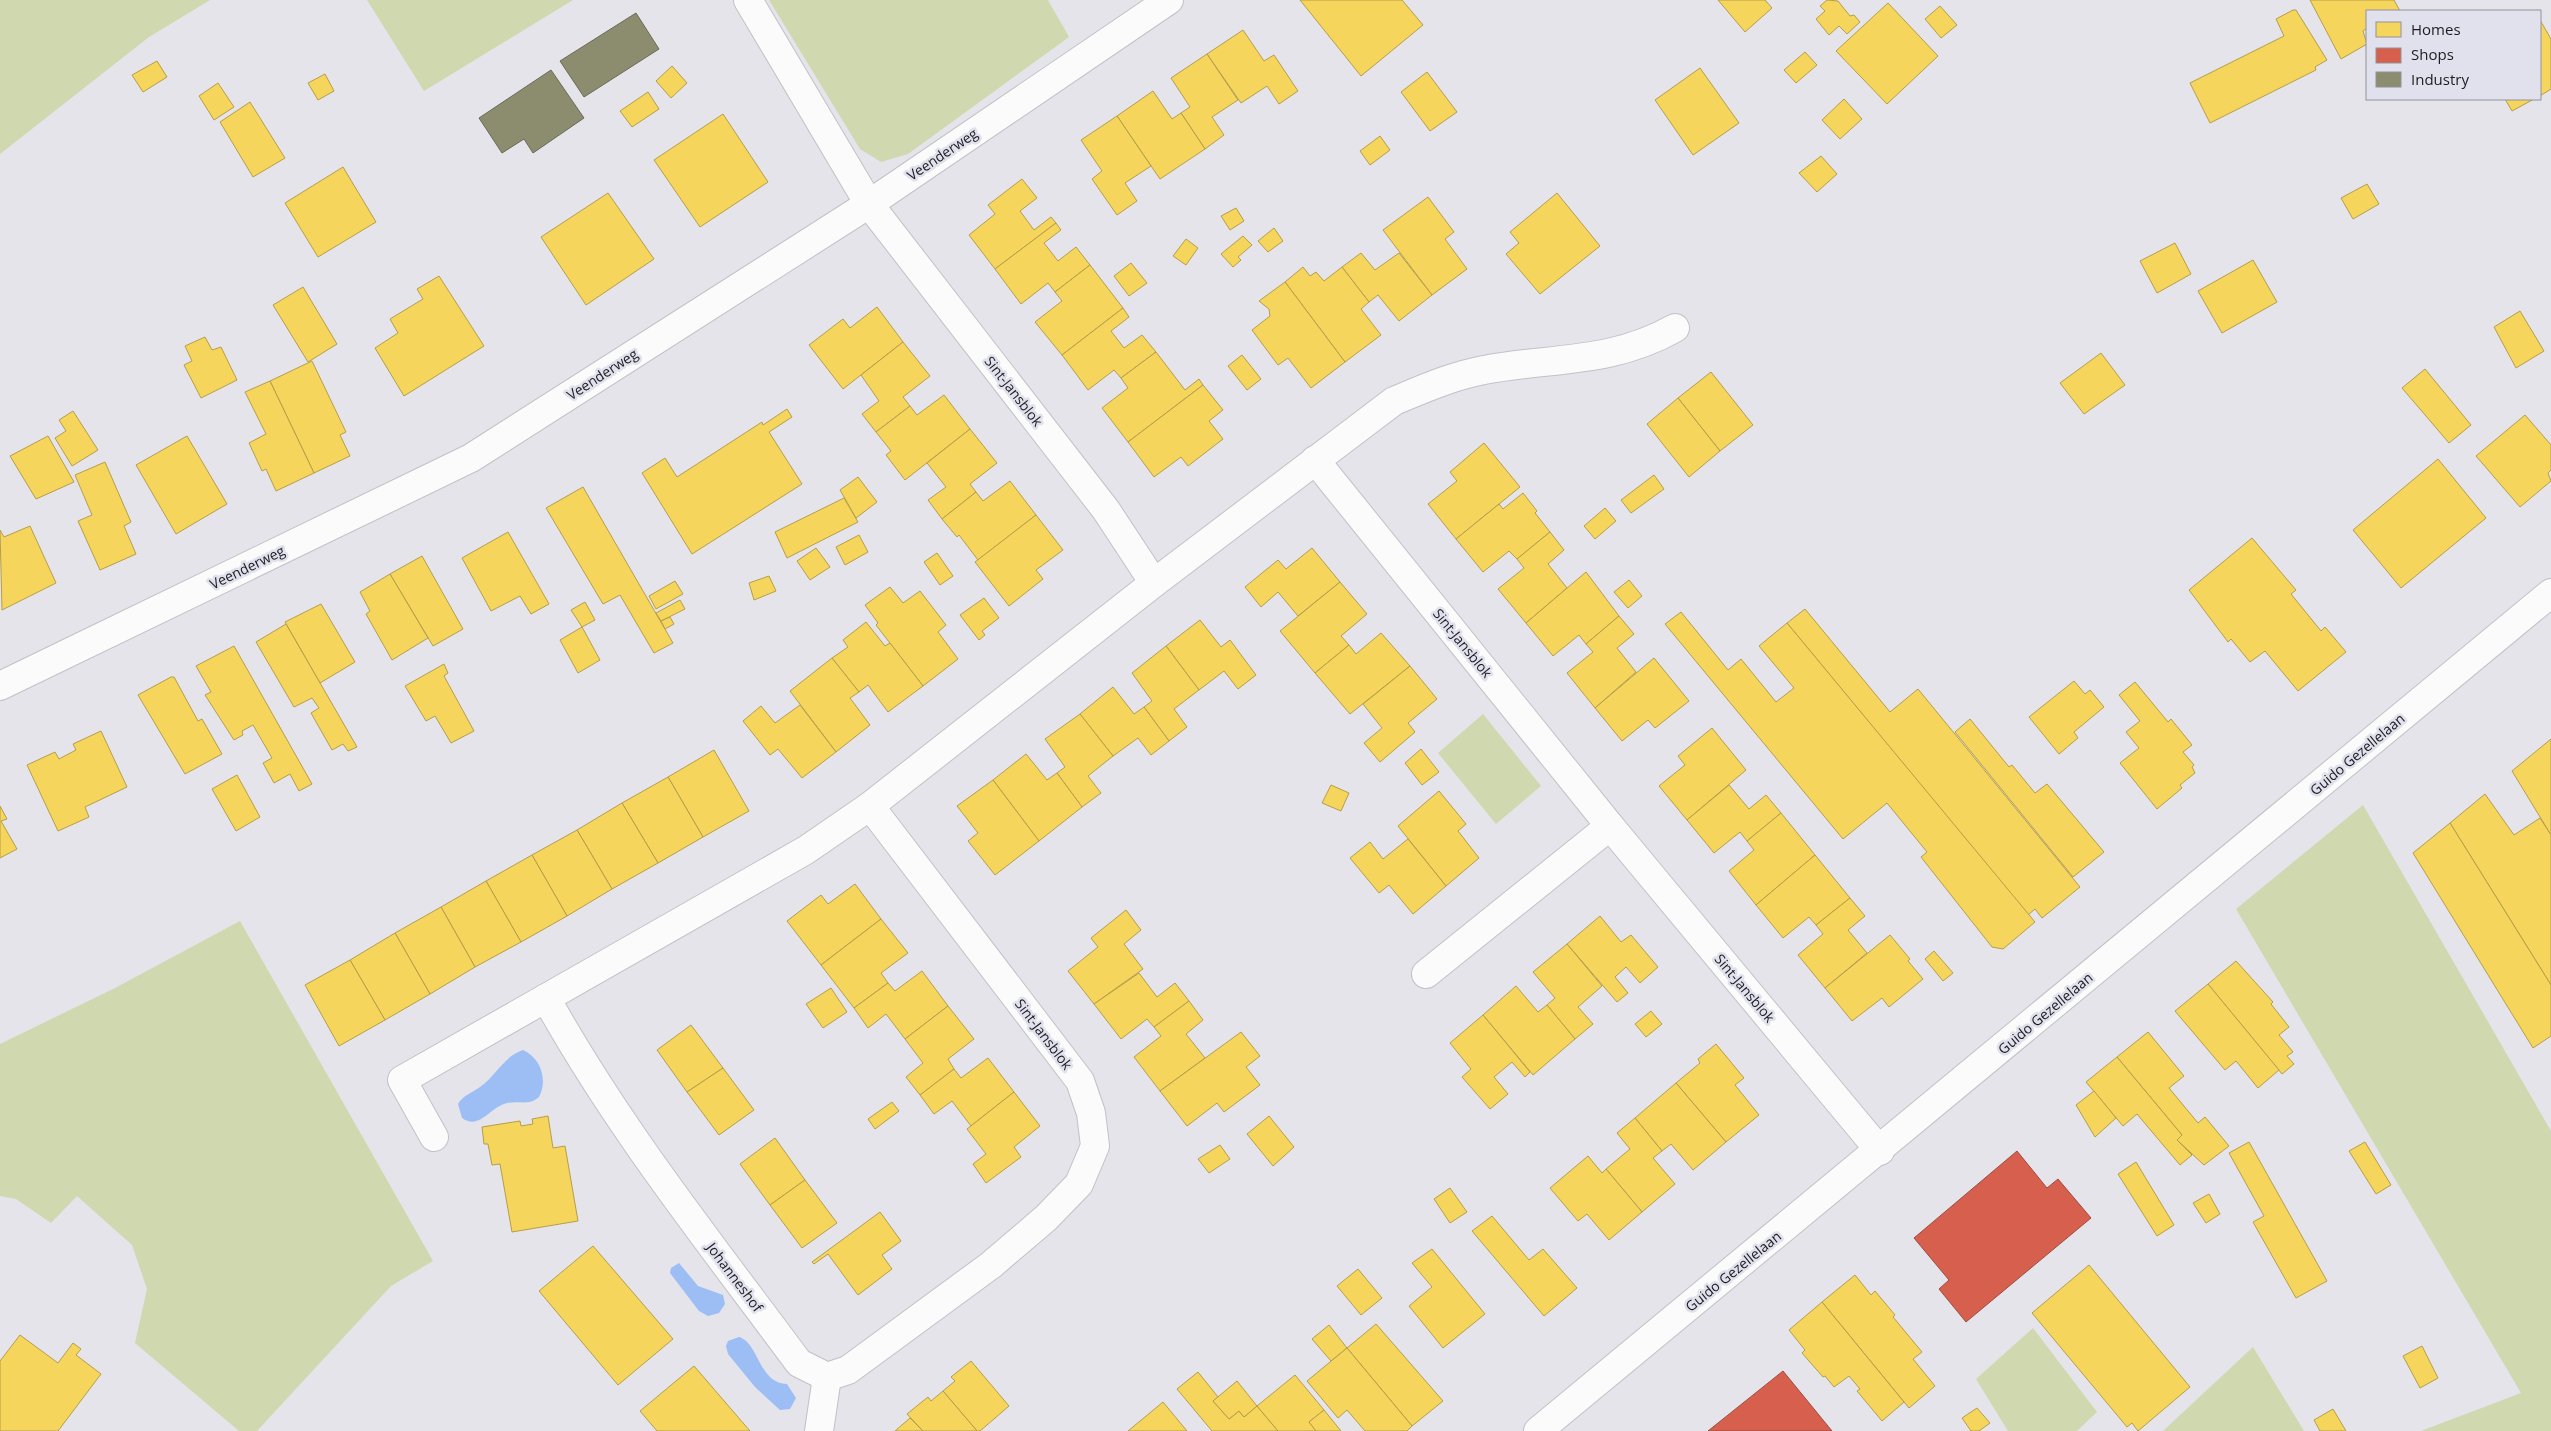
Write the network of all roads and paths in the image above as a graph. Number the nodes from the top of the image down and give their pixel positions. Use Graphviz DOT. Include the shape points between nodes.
graph roads {
  1 [pos="748,0"];
  2 [pos="1169,0"];
  3 [pos="869,204"];
  4 [pos="1676,328"];
  5 [pos="1315,460"];
  6 [pos="1154,583"];
  7 [pos="2551,593"];
  8 [pos="0,686"];
  9 [pos="870,806"];
  10 [pos="1610,826"];
  11 [pos="1426,974"];
  12 [pos="546,998"];
  13 [pos="434,1136"];
  14 [pos="1880,1151"];
  15 [pos="827,1378"];
  16 [pos="819,1431"];
  17 [pos="1538,1431"];
  1 -- 3 [label="street, Sint-Jansblok"];
  2 -- 3 [label="street, Veenderweg"];
  3 -- 6 [label="street, Sint-Jansblok" via="1106,510"];
  3 -- 8 [label="street, Veenderweg" via="471,458"];
  4 -- 5 [label="street" via="1630,348 1587,359 1484,370 1437,383 1394,401"];
  5 -- 6 [label="street"];
  5 -- 10 [label="street, Sint-Jansblok"];
  6 -- 9 [label="street"];
  7 -- 14 [label="street, Guido Gezellelaan"];
  9 -- 12 [label="street" via="806,850"];
  9 -- 15 [label="street, Sint-Jansblok" via="1080,1081 1091,1113 1095,1146 1079,1184 1046,1218 991,1265 848,1370"];
  10 -- 11 [label="street"];
  10 -- 14 [label="street, Sint-Jansblok"];
  12 -- 13 [label="street" via="402,1080"];
  12 -- 15 [label="street, Johanneshof" via="573,1047 660,1176 799,1363"];
  14 -- 17 [label="street, Guido Gezellelaan"];
  15 -- 16 [label="street"];
}
